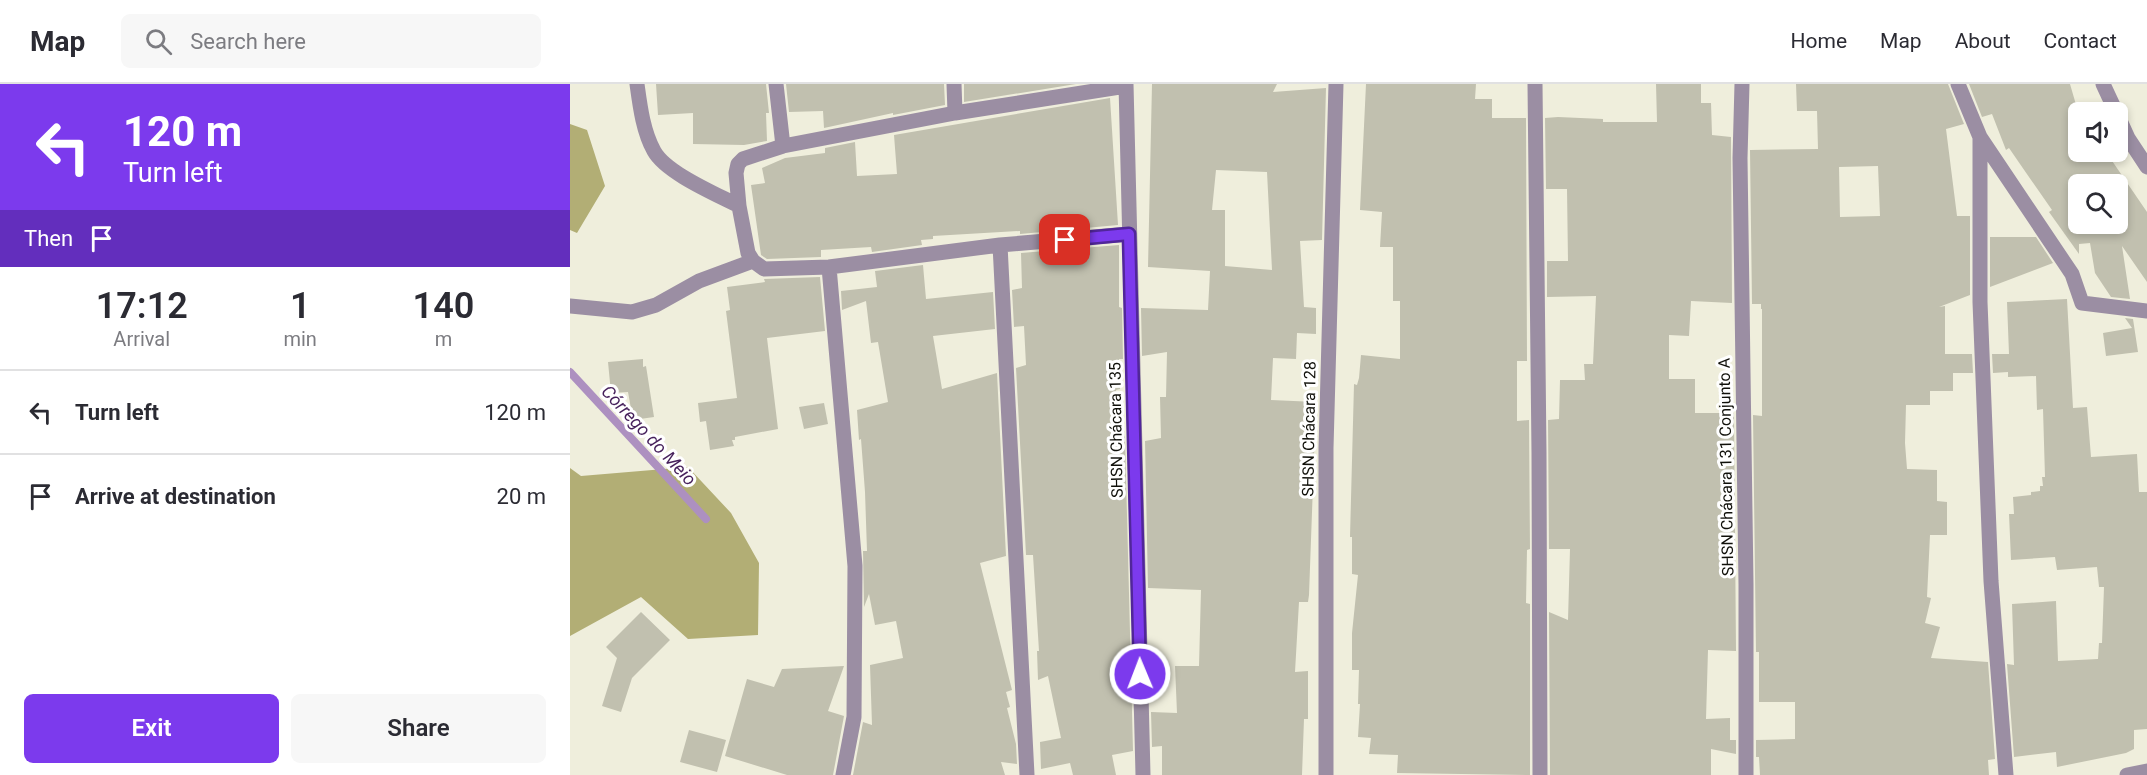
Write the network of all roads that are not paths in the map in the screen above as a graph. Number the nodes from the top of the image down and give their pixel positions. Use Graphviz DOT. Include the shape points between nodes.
graph roads {
  1 [pos="637,84"];
  2 [pos="776,84"];
  3 [pos="954,84"];
  4 [pos="1336,84"];
  5 [pos="1535,84"];
  6 [pos="1742,84"];
  7 [pos="1958,84"];
  8 [pos="2103,84"];
  9 [pos="1126,85"];
  10 [pos="2111,102"];
  11 [pos="955,113"];
  12 [pos="1980,137"];
  13 [pos="2128,138"];
  14 [pos="783,146"];
  15 [pos="2147,167"];
  16 [pos="739,206"];
  17 [pos="1129,234"];
  18 [pos="1000,245"];
  19 [pos="753,261"];
  20 [pos="829,267"];
  21 [pos="570,306"];
  22 [pos="2147,311"];
  23 [pos="2147,771"];
  24 [pos="843,775"];
  25 [pos="1027,775"];
  26 [pos="1143,775"];
  27 [pos="1326,775"];
  28 [pos="1540,775"];
  29 [pos="1746,775"];
  30 [pos="2006,775"];
  31 [pos="2127,775"];
  1 -- 16 [label="street" via="642,116 654,151 667,167"];
  2 -- 14 [label="street"];
  3 -- 11 [label="street"];
  4 -- 27 [label="street, SHSN Chácara 128" via="1326,448"];
  5 -- 28 [label="street"];
  6 -- 29 [label="street, SHSN Chácara 131 Conjunto A"];
  7 -- 12 [label="street"];
  8 -- 10 [label="street"];
  9 -- 11 [label="street"];
  9 -- 17 [label="street, SHSN Chácara 135"];
  11 -- 14 [label="street"];
  12 -- 22 [label="street" via="2072,274 2082,303"];
  12 -- 30 [label="street" via="1980,302 1991,581"];
  13 -- 15 [label="street"];
  14 -- 16 [label="street" via="738,164"];
  16 -- 19 [label="street"];
  17 -- 18 [label="street"];
  17 -- 26 [label="street, SHSN Chácara 135"];
  18 -- 20 [label="street"];
  18 -- 25 [label="street"];
  19 -- 20 [label="street" via="764,269"];
  19 -- 21 [label="street" via="632,312"];
  20 -- 24 [label="street" via="855,566 854,717"];
  23 -- 31 [label="street"];
}
